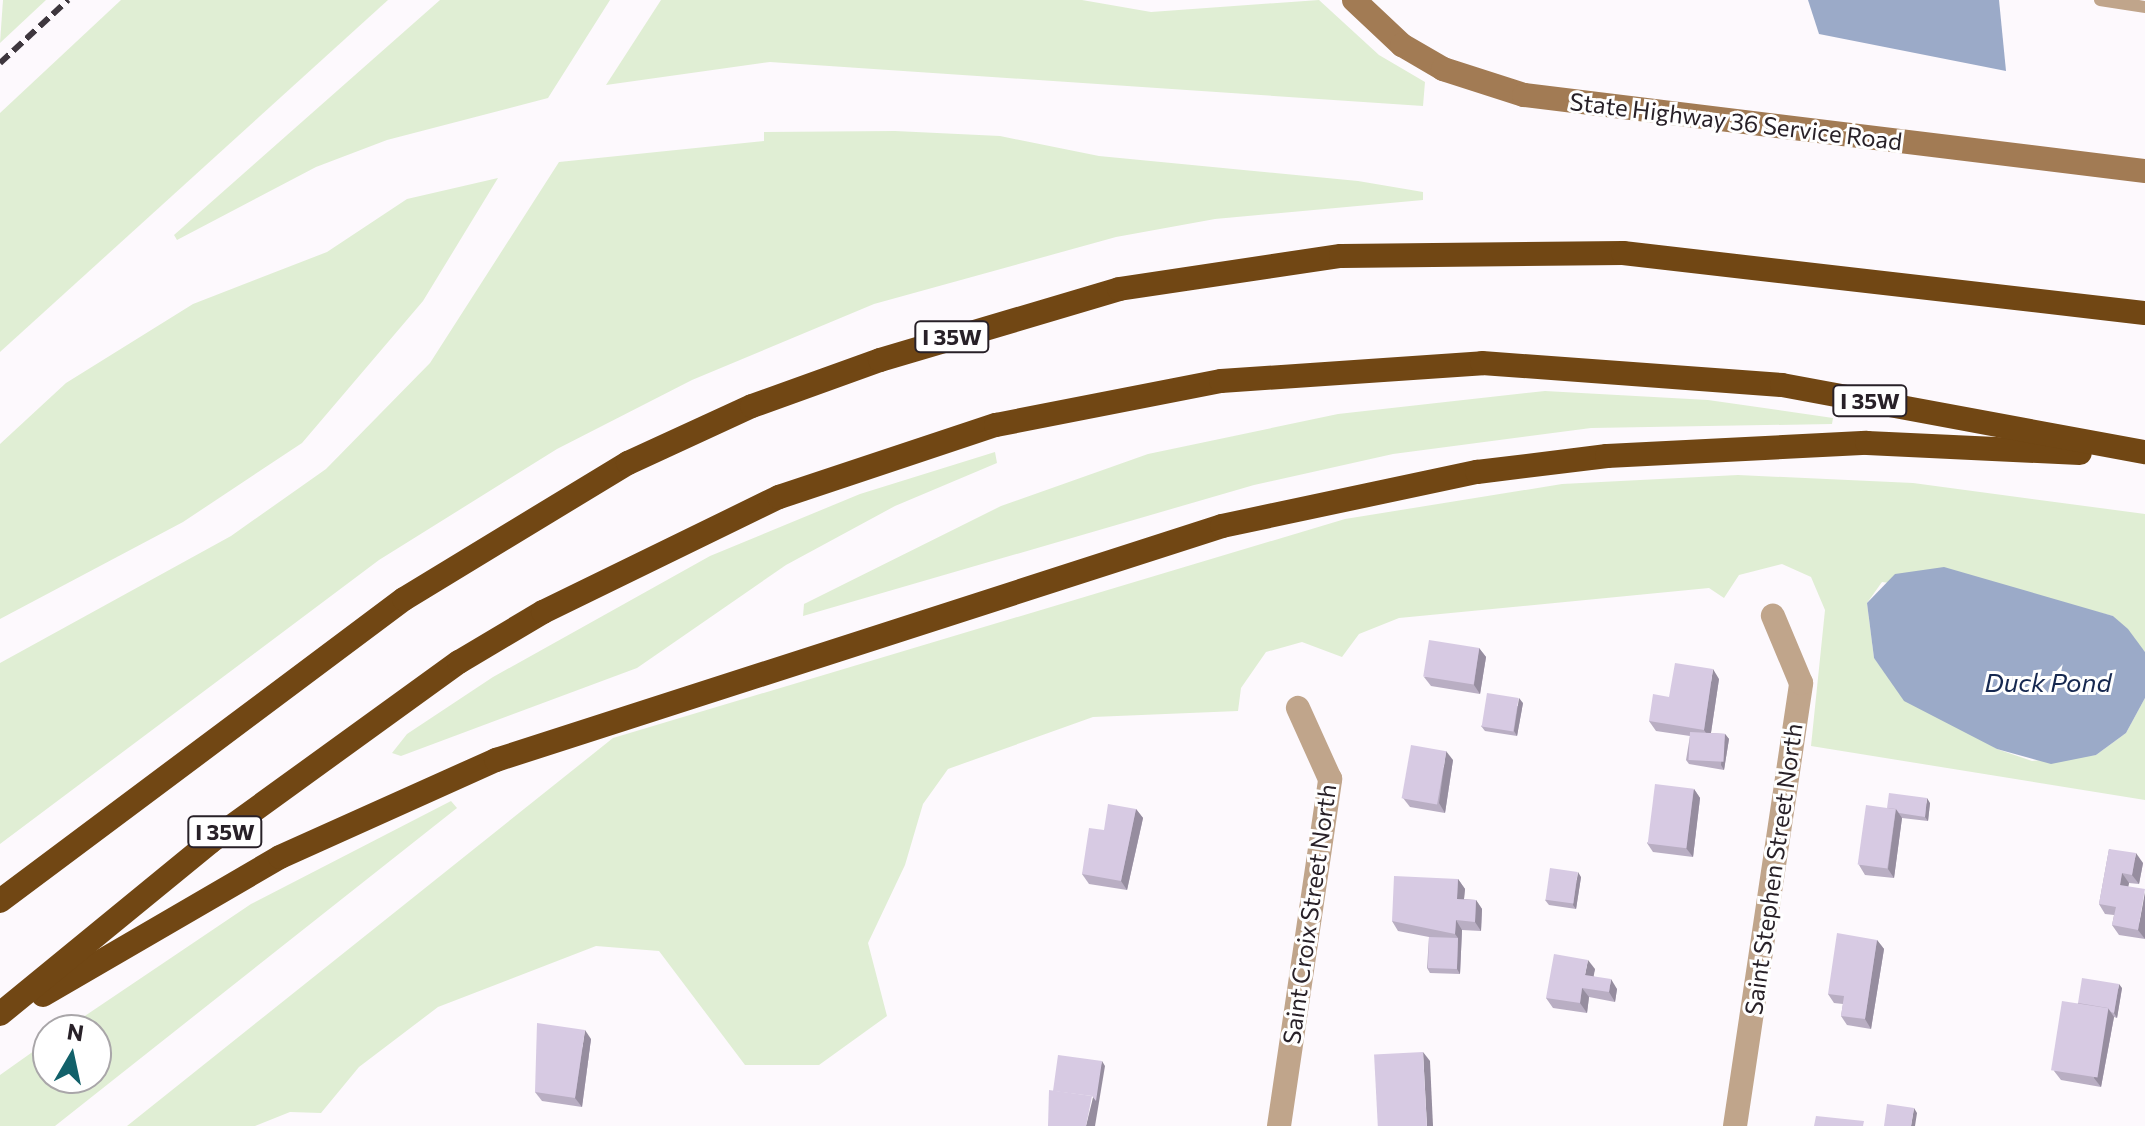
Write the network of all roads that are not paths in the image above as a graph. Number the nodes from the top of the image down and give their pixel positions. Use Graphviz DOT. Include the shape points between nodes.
graph roads {
  1 [pos="1354,0"];
  2 [pos="2100,0"];
  3 [pos="2145,7"];
  4 [pos="2145,171"];
  5 [pos="2145,313"];
  6 [pos="2145,452"];
  7 [pos="2145,459"];
  8 [pos="1773,616"];
  9 [pos="1298,708"];
  10 [pos="0,901"];
  11 [pos="0,1014"];
  12 [pos="0,1022"];
  13 [pos="1279,1126"];
  14 [pos="1735,1126"];
  1 -- 4 [label="street, State Highway 36 Service Road" via="1402,45 1443,69 1524,95"];
  2 -- 3 [label="lane"];
  5 -- 10 [label="highway, I 35W" via="1623,253 1341,256 1119,289 880,360 752,406 628,463 404,599"];
  6 -- 11 [label="highway, I 35W" via="1782,385 1482,363 1221,381 996,425 779,497 543,612 459,662 210,842"];
  7 -- 12 [label="highway" via="1867,443 1722,447 1477,472 1222,526 496,760 386,806 176,913"];
  8 -- 14 [label="street, Saint Stephen Street North" via="1801,683"];
  9 -- 13 [label="street, Saint Croix Street North" via="1330,779"];
}
